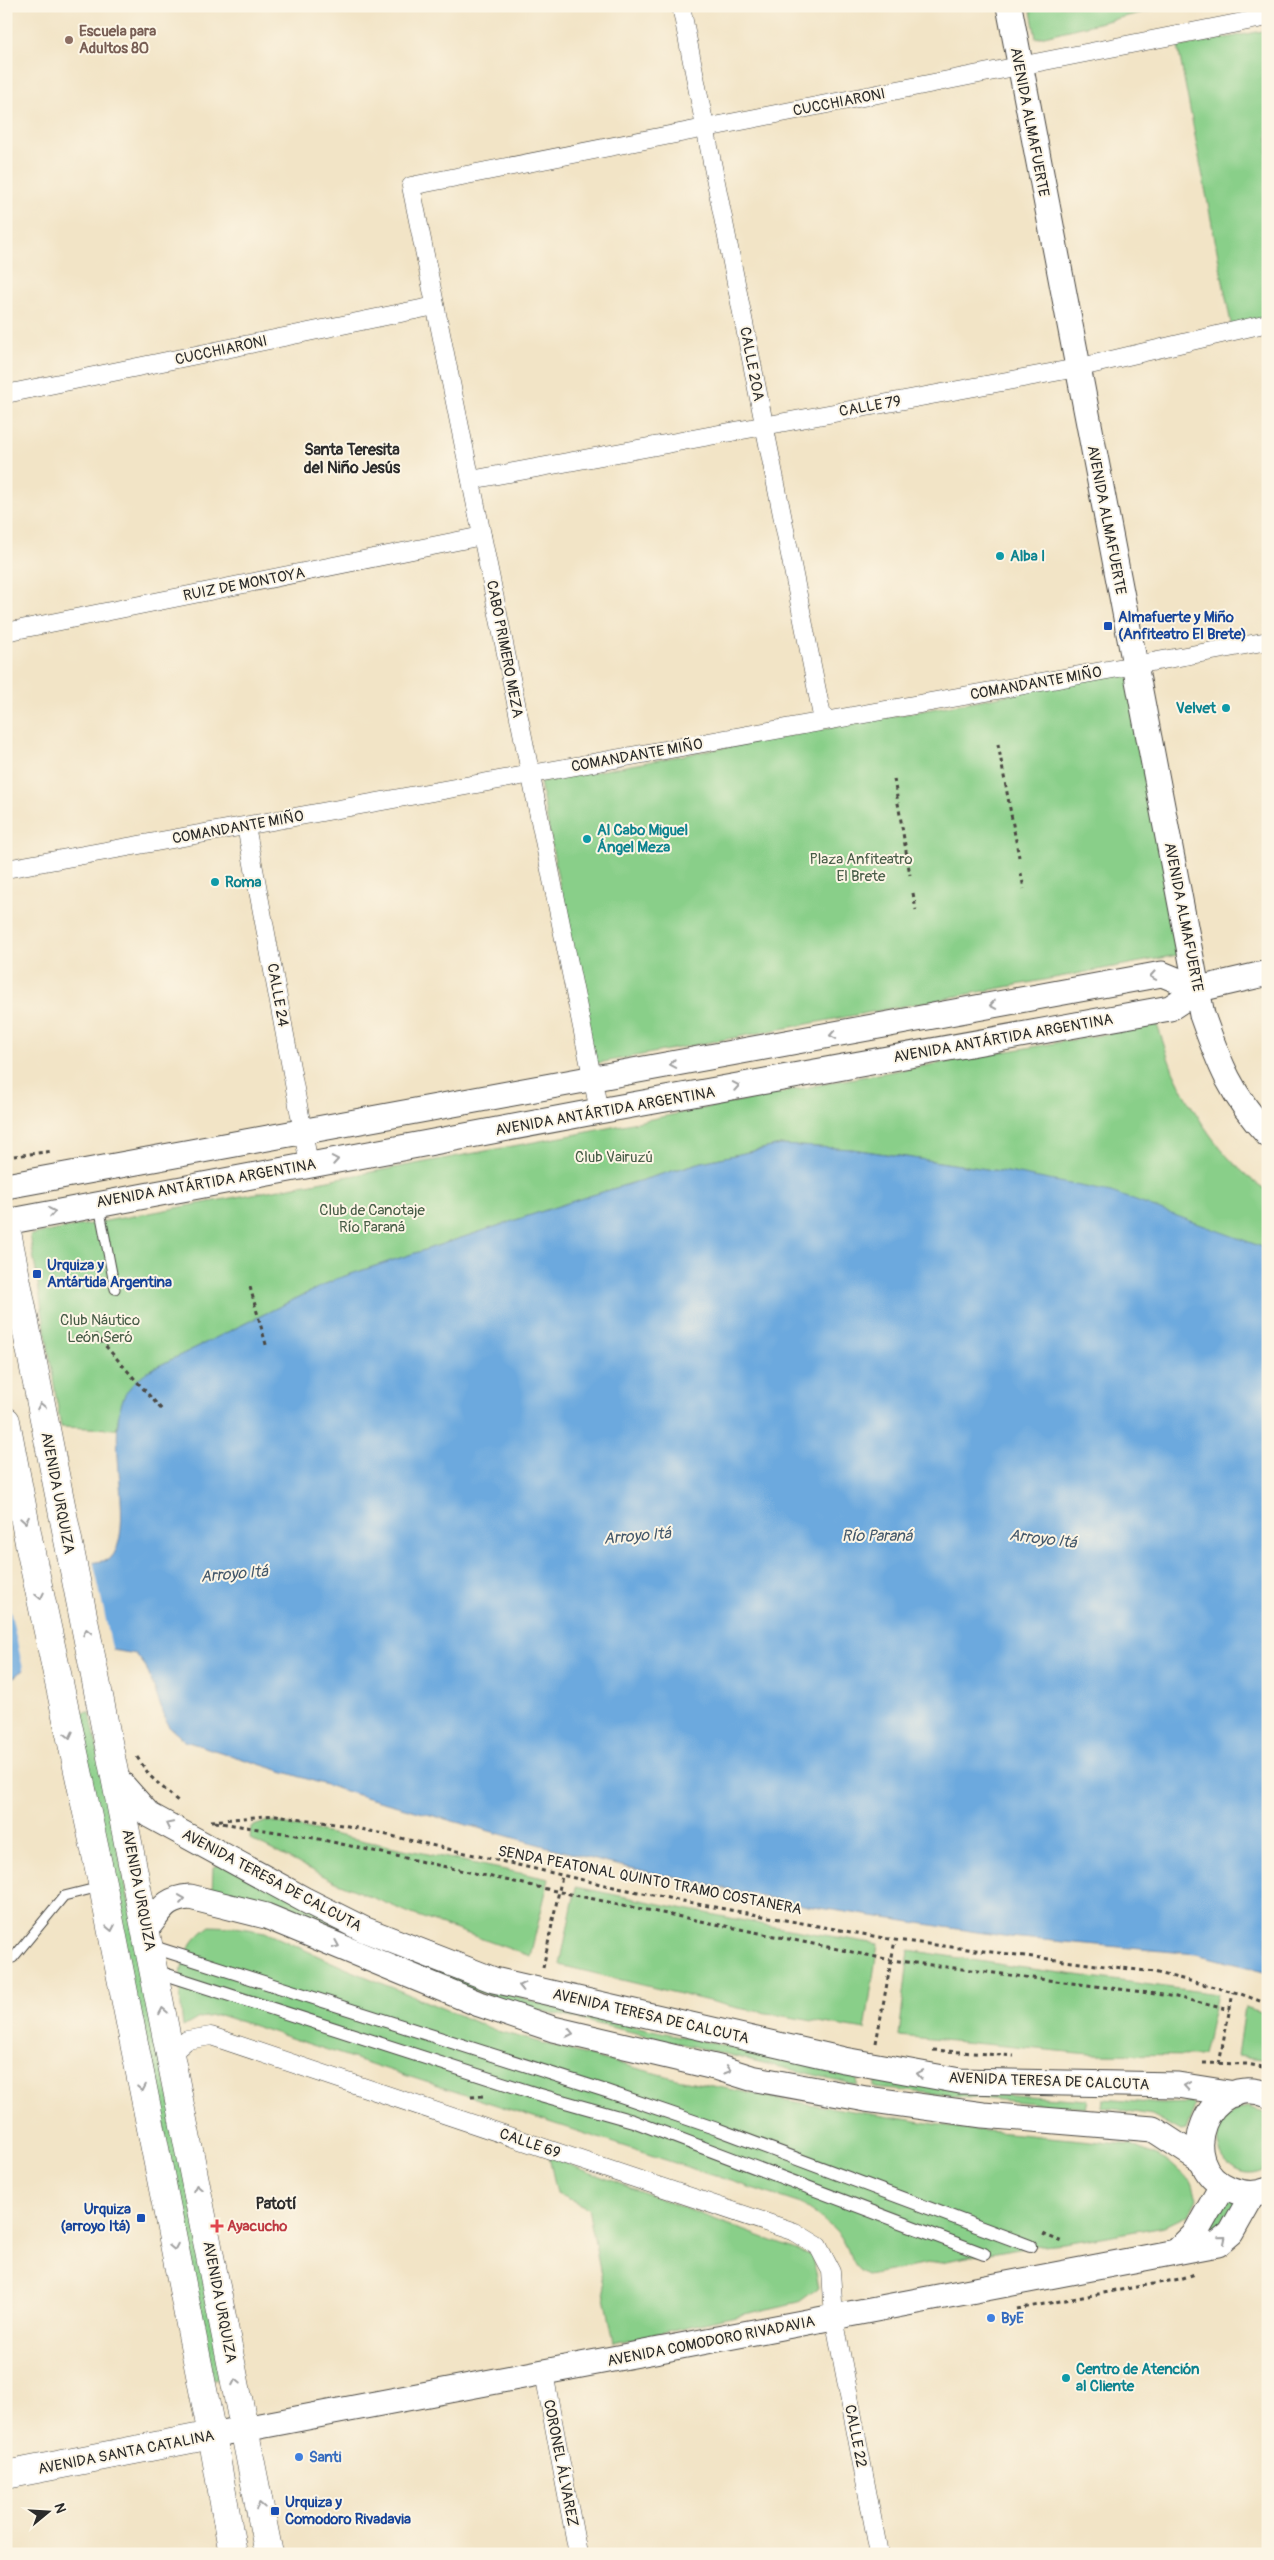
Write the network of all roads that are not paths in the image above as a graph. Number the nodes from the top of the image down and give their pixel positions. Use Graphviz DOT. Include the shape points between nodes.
graph roads {
  1 [pos="681,6"];
  2 [pos="1008,6"];
  3 [pos="1268,17"];
  4 [pos="1018,66"];
  5 [pos="705,128"];
  6 [pos="411,186"];
  7 [pos="436,306"];
  8 [pos="1268,322"];
  9 [pos="1077,368"];
  10 [pos="6,394"];
  11 [pos="764,426"];
  12 [pos="471,480"];
  13 [pos="482,536"];
  14 [pos="6,632"];
  15 [pos="1268,641"];
  16 [pos="1135,665"];
  17 [pos="823,722"];
  18 [pos="531,774"];
  19 [pos="246,826"];
  20 [pos="6,869"];
  21 [pos="1268,973"];
  22 [pos="1199,989"];
  23 [pos="592,1079"];
  24 [pos="599,1111"];
  25 [pos="303,1132"];
  26 [pos="1268,1135"];
  27 [pos="309,1164"];
  28 [pos="6,1186"];
  29 [pos="98,1204"];
  30 [pos="6,1222"];
  31 [pos="6,1227"];
  32 [pos="115,1289"];
  33 [pos="6,1421"];
  34 [pos="118,1780"];
  35 [pos="103,1887"];
  36 [pos="151,1948"];
  37 [pos="13,1958"];
  38 [pos="171,2054"];
  39 [pos="1235,2094"];
  40 [pos="1268,2095"];
  41 [pos="1202,2161"];
  42 [pos="1222,2186"];
  43 [pos="1260,2192"];
  44 [pos="1030,2246"];
  45 [pos="1177,2252"];
  46 [pos="984,2254"];
  47 [pos="834,2317"];
  48 [pos="544,2373"];
  49 [pos="245,2430"];
  50 [pos="212,2435"];
  51 [pos="6,2475"];
  52 [pos="233,2554"];
  53 [pos="269,2554"];
  54 [pos="578,2554"];
  55 [pos="879,2554"];
  1 -- 5 [label="street, CALLE 20A"];
  2 -- 4 [label="main road, AVENIDA ALMAFUERTE"];
  3 -- 4 [label="street, CUCCHIARONI"];
  4 -- 5 [label="street, CUCCHIARONI"];
  4 -- 9 [label="main road, AVENIDA ALMAFUERTE"];
  5 -- 6 [label="street, CUCCHIARONI"];
  5 -- 11 [label="street, CALLE 20A"];
  6 -- 7 [label="street, CABO PRIMERO MEZA"];
  7 -- 10 [label="street, CUCCHIARONI"];
  7 -- 12 [label="street, CABO PRIMERO MEZA"];
  8 -- 9 [label="street, CALLE 79"];
  9 -- 11 [label="street, CALLE 79"];
  9 -- 16 [label="main road, AVENIDA ALMAFUERTE"];
  11 -- 12 [label="street, CALLE 79"];
  11 -- 17 [label="street, CALLE 20A"];
  12 -- 13 [label="street, CABO PRIMERO MEZA"];
  13 -- 14 [label="street, RUIZ DE MONTOYA"];
  13 -- 18 [label="street, CABO PRIMERO MEZA"];
  15 -- 16 [label="street, COMANDANTE MIÑO"];
  16 -- 17 [label="street, COMANDANTE MIÑO"];
  16 -- 22 [label="main road, AVENIDA ALMAFUERTE"];
  17 -- 18 [label="street, COMANDANTE MIÑO"];
  18 -- 19 [label="street, COMANDANTE MIÑO"];
  18 -- 23 [label="street, CABO PRIMERO MEZA"];
  19 -- 20 [label="street, COMANDANTE MIÑO"];
  19 -- 25 [label="street, CALLE 24"];
  21 -- 22 [label="main road, AVENIDA ANTÁRTIDA ARGENTINA"];
  22 -- 23 [label="main road, one-way" via="1162,974"];
  24 -- 22 [label="main road, AVENIDA ANTÁRTIDA ARGENTINA, one-way" via="1170,1008"];
  22 -- 26 [label="main road, AVENIDA ALMAFUERTE" via="1202,1015 1221,1068 1250,1116"];
  23 -- 24 [label="street, CABO PRIMERO MEZA"];
  23 -- 25 [label="main road"];
  27 -- 24 [label="main road, AVENIDA ANTÁRTIDA ARGENTINA, one-way"];
  25 -- 27 [label="street, CALLE 24"];
  25 -- 28 [label="main road"];
  27 -- 29 [label="main road, AVENIDA ANTÁRTIDA ARGENTINA"];
  30 -- 29 [label="main road, AVENIDA ANTÁRTIDA ARGENTINA, one-way"];
  29 -- 32 [label="lane"];
  34 -- 31 [label="main road, AVENIDA URQUIZA, one-way"];
  33 -- 35 [label="main road, one-way" via="59,1688"];
  34 -- 36 [label="main road, AVENIDA URQUIZA"];
  39 -- 34 [label="main road, AVENIDA TERESA DE CALCUTA, one-way" via="1178,2085 960,2081 844,2060 494,1980 363,1929 305,1900 149,1815"];
  35 -- 37 [label="lane" via="64,1896"];
  35 -- 50 [label="main road, one-way"];
  38 -- 36 [label="main road, AVENIDA URQUIZA, one-way"];
  36 -- 41 [label="main road, AVENIDA TERESA DE CALCUTA, one-way" via="165,1903 190,1898 266,1916 479,2004 553,2029 751,2078 866,2099 983,2115 1153,2129"];
  36 -- 44 [label="street" via="616,2094"];
  36 -- 46 [label="street" via="529,2091 633,2121"];
  38 -- 47 [label="street, CALLE 69" via="187,2040 211,2036 795,2232 818,2246 831,2271"];
  49 -- 38 [label="main road, AVENIDA URQUIZA, one-way"];
  39 -- 40 [label="main road, AVENIDA TERESA DE CALCUTA"];
  39 -- 41 [label="main road" via="1220,2101 1208,2113 1201,2128"];
  41 -- 42 [label="main road, AVENIDA TERESA DE CALCUTA"];
  42 -- 43 [label="main road" via="1236,2192"];
  42 -- 45 [label="main road" via="1196,2232"];
  45 -- 43 [label="main road, AVENIDA COMODORO RIVADAVIA, one-way" via="1218,2244 1231,2232"];
  45 -- 47 [label="main road, AVENIDA COMODORO RIVADAVIA"];
  47 -- 48 [label="main road, AVENIDA COMODORO RIVADAVIA"];
  47 -- 55 [label="street, CALLE 22"];
  48 -- 49 [label="main road, AVENIDA COMODORO RIVADAVIA"];
  48 -- 54 [label="street, CORONEL ÁLVAREZ"];
  49 -- 50 [label="main road, AVENIDA SANTA CATALINA"];
  53 -- 49 [label="main road, AVENIDA URQUIZA, one-way"];
  50 -- 51 [label="main road, AVENIDA SANTA CATALINA"];
  50 -- 52 [label="main road"];
}
